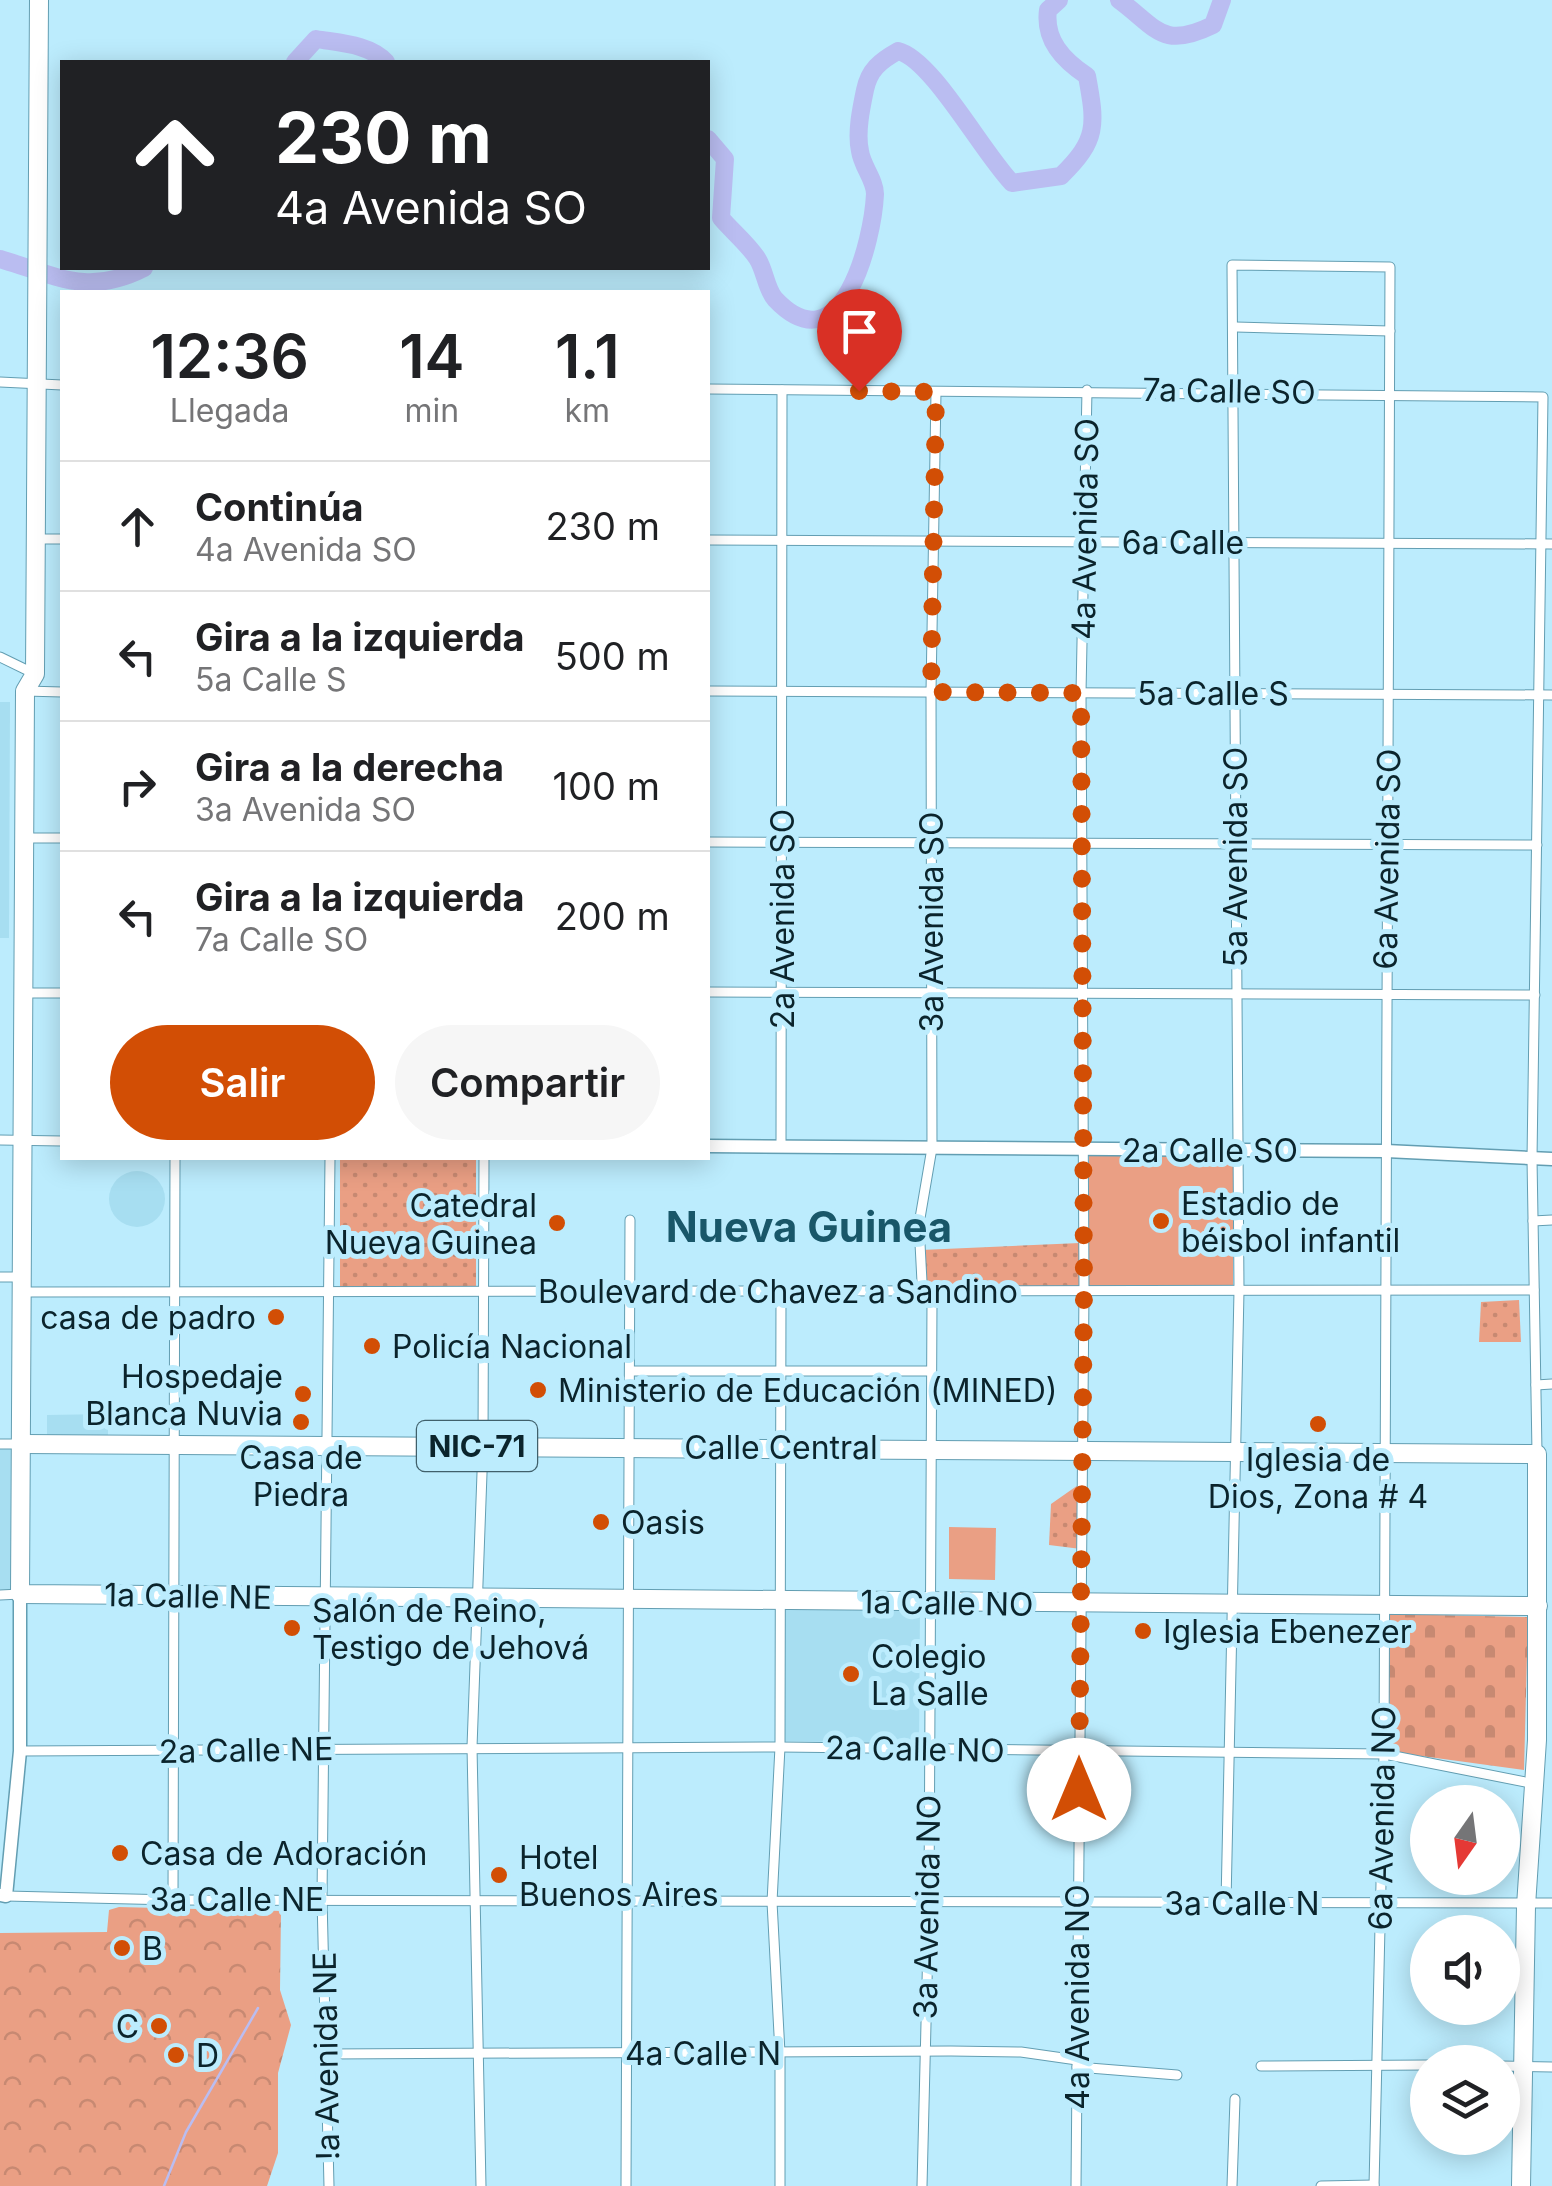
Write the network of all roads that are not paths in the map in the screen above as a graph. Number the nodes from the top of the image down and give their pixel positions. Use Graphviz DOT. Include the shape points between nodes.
graph roads {
  1 [pos="39,0"];
  2 [pos="1232,264"];
  3 [pos="1236,327"];
  4 [pos="1390,331"];
  5 [pos="0,382"];
  6 [pos="36,385"];
  7 [pos="60,385"];
  8 [pos="710,388"];
  9 [pos="782,390"];
  10 [pos="1088,390"];
  11 [pos="936,392"];
  12 [pos="1236,392"];
  13 [pos="1388,393"];
  14 [pos="36,539"];
  15 [pos="60,539"];
  16 [pos="710,540"];
  17 [pos="782,540"];
  18 [pos="934,541"];
  19 [pos="1085,542"];
  20 [pos="1237,542"];
  21 [pos="1392,543"];
  22 [pos="1539,544"];
  23 [pos="1552,544"];
  24 [pos="0,657"];
  25 [pos="35,674"];
  26 [pos="25,691"];
  27 [pos="710,691"];
  28 [pos="60,692"];
  29 [pos="782,692"];
  30 [pos="931,692"];
  31 [pos="1081,693"];
  32 [pos="1234,694"];
  33 [pos="1389,694"];
  34 [pos="1539,695"];
  35 [pos="1552,695"];
  36 [pos="25,838"];
  37 [pos="60,838"];
  38 [pos="710,842"];
  39 [pos="782,842"];
  40 [pos="932,842"];
  41 [pos="1084,843"];
  42 [pos="1234,844"];
  43 [pos="1387,844"];
  44 [pos="1537,845"];
  45 [pos="60,992"];
  46 [pos="710,992"];
  47 [pos="782,992"];
  48 [pos="931,992"];
  49 [pos="24,993"];
  50 [pos="1084,993"];
  51 [pos="1236,994"];
  52 [pos="1386,994"];
  53 [pos="1535,995"];
  54 [pos="0,1140"];
  55 [pos="24,1141"];
  56 [pos="60,1141"];
  57 [pos="710,1146"];
  58 [pos="781,1146"];
  59 [pos="932,1148"];
  60 [pos="1084,1149"];
  61 [pos="1237,1150"];
  62 [pos="1386,1151"];
  63 [pos="1532,1159"];
  64 [pos="175,1160"];
  65 [pos="330,1160"];
  66 [pos="484,1160"];
  67 [pos="1552,1160"];
  68 [pos="630,1220"];
  69 [pos="1533,1220"];
  70 [pos="1552,1220"];
  71 [pos="0,1277"];
  72 [pos="22,1284"];
  73 [pos="1383,1288"];
  74 [pos="1239,1290"];
  75 [pos="1534,1290"];
  76 [pos="483,1291"];
  77 [pos="630,1291"];
  78 [pos="781,1291"];
  79 [pos="930,1291"];
  80 [pos="1084,1291"];
  81 [pos="174,1292"];
  82 [pos="330,1292"];
  83 [pos="630,1371"];
  84 [pos="781,1371"];
  85 [pos="931,1371"];
  86 [pos="1552,1384"];
  87 [pos="1536,1385"];
  88 [pos="0,1444"];
  89 [pos="24,1444"];
  90 [pos="175,1445"];
  91 [pos="326,1445"];
  92 [pos="482,1446"];
  93 [pos="630,1447"];
  94 [pos="781,1447"];
  95 [pos="930,1448"];
  96 [pos="1082,1448"];
  97 [pos="1235,1449"];
  98 [pos="1383,1450"];
  99 [pos="1542,1463"];
  100 [pos="20,1594"];
  101 [pos="0,1595"];
  102 [pos="174,1596"];
  103 [pos="324,1597"];
  104 [pos="476,1598"];
  105 [pos="629,1600"];
  106 [pos="780,1602"];
  107 [pos="930,1603"];
  108 [pos="1080,1604"];
  109 [pos="1231,1606"];
  110 [pos="1538,1606"];
  111 [pos="1383,1608"];
  112 [pos="1544,1641"];
  113 [pos="1545,1740"];
  114 [pos="472,1747"];
  115 [pos="780,1747"];
  116 [pos="323,1749"];
  117 [pos="628,1750"];
  118 [pos="930,1750"];
  119 [pos="20,1751"];
  120 [pos="173,1752"];
  121 [pos="1079,1752"];
  122 [pos="1230,1753"];
  123 [pos="1384,1754"];
  124 [pos="1534,1784"];
  125 [pos="3,1896"];
  126 [pos="322,1898"];
  127 [pos="173,1900"];
  128 [pos="474,1901"];
  129 [pos="628,1901"];
  130 [pos="772,1902"];
  131 [pos="929,1902"];
  132 [pos="1078,1902"];
  133 [pos="1226,1903"];
  134 [pos="1382,1903"];
  135 [pos="1552,1903"];
  136 [pos="1526,1906"];
  137 [pos="925,2051"];
  138 [pos="627,2052"];
  139 [pos="780,2053"];
  140 [pos="328,2054"];
  141 [pos="480,2054"];
  142 [pos="1077,2064"];
  143 [pos="1377,2065"];
  144 [pos="1410,2065"];
  145 [pos="1262,2066"];
  146 [pos="1523,2066"];
  147 [pos="1552,2067"];
  148 [pos="1177,2075"];
  149 [pos="1234,2099"];
  150 [pos="328,2186"];
  151 [pos="481,2186"];
  152 [pos="626,2186"];
  153 [pos="780,2186"];
  154 [pos="922,2186"];
  155 [pos="1076,2186"];
  156 [pos="1232,2186"];
  157 [pos="1322,2186"];
  158 [pos="1374,2186"];
  159 [pos="1521,2186"];
  1 -- 6 [label="highway"];
  2 -- 3 [label="street, 5a Avenida SO"];
  2 -- 4 [label="street, 6a Avenida SO" via="1390,268"];
  3 -- 4 [label="street"];
  3 -- 12 [label="street, 5a Avenida SO"];
  4 -- 13 [label="street, 6a Avenida SO"];
  5 -- 6 [label="street"];
  6 -- 7 [label="street"];
  6 -- 14 [label="highway"];
  8 -- 9 [label="street, 7a Calle SO"];
  9 -- 11 [label="street, 7a Calle SO"];
  9 -- 17 [label="street, 2a Avenida SO"];
  10 -- 11 [label="street, 7a Calle SO"];
  10 -- 12 [label="street, 7a Calle SO"];
  10 -- 19 [label="street, 4a Avenida SO"];
  11 -- 18 [label="street, 3a Avenida SO"];
  12 -- 13 [label="street, 7a Calle SO"];
  12 -- 20 [label="street, 5a Avenida SO"];
  13 -- 21 [label="street, 6a Avenida SO"];
  13 -- 22 [label="street, 7a Calle SO" via="1543,397"];
  14 -- 15 [label="street"];
  14 -- 25 [label="highway"];
  16 -- 17 [label="street, 6a Calle"];
  17 -- 18 [label="street, 6a Calle"];
  17 -- 29 [label="street, 2a Avenida SO"];
  18 -- 19 [label="street, 6a Calle"];
  18 -- 30 [label="street, 3a Avenida SO"];
  19 -- 20 [label="street, 6a Calle"];
  19 -- 31 [label="street, 4a Avenida SO"];
  20 -- 21 [label="street, 6a Calle"];
  20 -- 32 [label="street, 5a Avenida SO"];
  21 -- 22 [label="street, 6a Calle"];
  21 -- 33 [label="street, 6a Avenida SO"];
  22 -- 23 [label="street, 6a Calle"];
  22 -- 34 [label="street"];
  24 -- 25 [label="street"];
  25 -- 26 [label="highway"];
  26 -- 28 [label="street"];
  26 -- 36 [label="highway"];
  27 -- 29 [label="street, 5a Calle S"];
  29 -- 30 [label="street, 5a Calle S"];
  29 -- 39 [label="street, 2a Avenida SO"];
  30 -- 31 [label="street, 5a Calle S"];
  30 -- 40 [label="street, 3a Avenida SO"];
  31 -- 32 [label="street, 5a Calle S"];
  31 -- 41 [label="street, 4a Avenida SO"];
  32 -- 33 [label="street, 5a Calle S"];
  32 -- 42 [label="street, 5a Avenida SO"];
  33 -- 34 [label="street, 5a Calle S"];
  33 -- 43 [label="street, 6a Avenida SO"];
  34 -- 35 [label="street, 5a Calle S"];
  34 -- 44 [label="street"];
  36 -- 37 [label="street"];
  36 -- 49 [label="highway"];
  38 -- 39 [label="street"];
  39 -- 40 [label="street"];
  39 -- 47 [label="street, 2a Avenida SO"];
  40 -- 41 [label="street"];
  40 -- 48 [label="street, 3a Avenida SO"];
  41 -- 42 [label="street"];
  41 -- 50 [label="street, 4a Avenida SO"];
  42 -- 43 [label="street"];
  42 -- 51 [label="street, 5a Avenida SO"];
  43 -- 44 [label="street"];
  43 -- 52 [label="street, 6a Avenida SO"];
  44 -- 53 [label="street"];
  45 -- 49 [label="street"];
  46 -- 47 [label="street"];
  47 -- 48 [label="street"];
  47 -- 58 [label="street, 2a Avenida SO"];
  48 -- 50 [label="street"];
  48 -- 59 [label="street, 3a Avenida SO"];
  49 -- 55 [label="highway"];
  50 -- 51 [label="street"];
  50 -- 60 [label="street, 4a Avenida SO"];
  51 -- 52 [label="street"];
  51 -- 61 [label="street, 5a Avenida SO"];
  52 -- 53 [label="street"];
  52 -- 62 [label="street, 6a Avenida SO"];
  53 -- 63 [label="street"];
  54 -- 55 [label="street"];
  55 -- 56 [label="street"];
  55 -- 72 [label="highway"];
  57 -- 58 [label="street, 2a Calle SO"];
  58 -- 59 [label="street, 2a Calle SO"];
  59 -- 60 [label="street, 2a Calle SO"];
  59 -- 79 [label="street, 3a Avenida SO" via="919,1224 922,1282"];
  60 -- 61 [label="street, 2a Calle SO"];
  60 -- 80 [label="street, 4a Avenida SO"];
  61 -- 62 [label="street, 2a Calle SO"];
  61 -- 74 [label="street, 5a Avenida SO"];
  62 -- 63 [label="street, 2a Calle SO"];
  62 -- 73 [label="street, 6a Avenida SO"];
  63 -- 67 [label="street, 2a Calle SO"];
  63 -- 69 [label="street"];
  64 -- 81 [label="street"];
  65 -- 82 [label="street, !a Avenida NE"];
  66 -- 76 [label="street"];
  68 -- 77 [label="street"];
  69 -- 70 [label="street"];
  69 -- 75 [label="street"];
  71 -- 72 [label="street, Boulevard de Chavez a Sandino"];
  72 -- 81 [label="street, Boulevard de Chavez a Sandino"];
  72 -- 89 [label="highway"];
  73 -- 74 [label="street, Boulevard de Chavez a Sandino"];
  73 -- 75 [label="street, Boulevard de Chavez a Sandino"];
  73 -- 98 [label="street, 6a Avenida SO"];
  74 -- 80 [label="street, Boulevard de Chavez a Sandino"];
  74 -- 97 [label="street, 5a Avenida SO"];
  75 -- 87 [label="street"];
  76 -- 77 [label="street, Boulevard de Chavez a Sandino"];
  76 -- 82 [label="street, Boulevard de Chavez a Sandino"];
  76 -- 92 [label="street"];
  77 -- 78 [label="street, Boulevard de Chavez a Sandino"];
  77 -- 83 [label="street"];
  78 -- 79 [label="street, Boulevard de Chavez a Sandino"];
  78 -- 84 [label="street"];
  79 -- 80 [label="street, Boulevard de Chavez a Sandino"];
  79 -- 85 [label="street, 3a Avenida SO"];
  80 -- 96 [label="street, 4a Avenida SO"];
  81 -- 82 [label="street, Boulevard de Chavez a Sandino"];
  81 -- 90 [label="street"];
  82 -- 91 [label="street, !a Avenida NE"];
  83 -- 84 [label="street"];
  83 -- 93 [label="street"];
  84 -- 85 [label="street"];
  84 -- 94 [label="street"];
  85 -- 95 [label="street, 3a Avenida SO"];
  86 -- 87 [label="street"];
  87 -- 99 [label="street"];
  88 -- 89 [label="street"];
  89 -- 90 [label="highway, Calle Central / NIC-71"];
  89 -- 100 [label="highway"];
  90 -- 91 [label="highway, Calle Central / NIC-71"];
  90 -- 102 [label="street"];
  91 -- 92 [label="highway, Calle Central / NIC-71"];
  91 -- 103 [label="street, !a Avenida NE"];
  92 -- 93 [label="highway, Calle Central / NIC-71"];
  92 -- 104 [label="street"];
  93 -- 94 [label="highway, Calle Central / NIC-71"];
  93 -- 105 [label="street"];
  94 -- 95 [label="highway, Calle Central / NIC-71"];
  94 -- 106 [label="street"];
  95 -- 96 [label="highway, Calle Central / NIC-71"];
  95 -- 107 [label="street, 3a Avenida NO"];
  96 -- 97 [label="highway, Calle Central / NIC-71"];
  96 -- 108 [label="street, 4a Avenida NO"];
  97 -- 98 [label="highway, Calle Central / NIC-71"];
  97 -- 109 [label="street, 5a Avenida SO"];
  98 -- 99 [label="highway, Calle Central / NIC-71"];
  98 -- 111 [label="street, 6a Avenida NO"];
  99 -- 110 [label="highway"];
  100 -- 101 [label="street"];
  100 -- 102 [label="highway, 1a Calle NE"];
  100 -- 119 [label="street"];
  102 -- 103 [label="highway, 1a Calle NE"];
  102 -- 120 [label="street"];
  103 -- 104 [label="highway, 1a Calle NE"];
  103 -- 116 [label="street, !a Avenida NE"];
  104 -- 105 [label="highway, 1a Calle NO"];
  104 -- 114 [label="street"];
  105 -- 106 [label="highway, 1a Calle NO"];
  105 -- 117 [label="street"];
  106 -- 107 [label="highway, 1a Calle NO"];
  106 -- 115 [label="street"];
  107 -- 108 [label="highway, 1a Calle NO"];
  107 -- 118 [label="street, 3a Avenida NO"];
  108 -- 109 [label="highway, 1a Calle NO"];
  108 -- 121 [label="street, 4a Avenida NO"];
  109 -- 111 [label="highway, 1a Calle NO"];
  109 -- 122 [label="street, 5a Avenida SO"];
  110 -- 111 [label="highway, 1a Calle NO"];
  110 -- 112 [label="highway"];
  111 -- 123 [label="street, 6a Avenida NO"];
  112 -- 113 [label="highway"];
  113 -- 124 [label="highway"];
  114 -- 116 [label="street, 2a Calle NE"];
  114 -- 117 [label="street, 2a Calle NO"];
  114 -- 128 [label="street"];
  115 -- 117 [label="street, 2a Calle NO"];
  115 -- 118 [label="street, 2a Calle NO"];
  115 -- 130 [label="street"];
  116 -- 120 [label="street, 2a Calle NE"];
  116 -- 126 [label="street, !a Avenida NE"];
  117 -- 129 [label="street"];
  118 -- 121 [label="street, 2a Calle NO"];
  118 -- 131 [label="street, 3a Avenida NO"];
  119 -- 120 [label="street, 2a Calle NE"];
  119 -- 125 [label="street"];
  120 -- 127 [label="street"];
  121 -- 122 [label="street, 2a Calle NO"];
  121 -- 132 [label="street, 4a Avenida NO"];
  122 -- 123 [label="street, 2a Calle NO"];
  122 -- 133 [label="street, 5a Avenida SO"];
  123 -- 124 [label="street, 2a Calle NO"];
  123 -- 134 [label="street, 6a Avenida NO"];
  124 -- 136 [label="highway"];
  125 -- 127 [label="street, 3a Calle NE"];
  126 -- 127 [label="street, 3a Calle NE"];
  126 -- 128 [label="street, 3a Calle NE"];
  126 -- 140 [label="street, !a Avenida NE"];
  128 -- 129 [label="street, 3a Calle NE"];
  128 -- 141 [label="street"];
  129 -- 130 [label="street, 3a Calle NE"];
  129 -- 138 [label="street"];
  130 -- 131 [label="street, 3a Calle N"];
  130 -- 139 [label="street"];
  131 -- 132 [label="street, 3a Calle N"];
  131 -- 137 [label="street, 3a Avenida NO"];
  132 -- 133 [label="street, 3a Calle N"];
  132 -- 142 [label="street, 4a Avenida NO"];
  133 -- 134 [label="street, 3a Calle N"];
  134 -- 136 [label="street, 3a Calle N"];
  134 -- 143 [label="street, 6a Avenida NO"];
  135 -- 136 [label="street, 3a Calle N"];
  136 -- 146 [label="highway"];
  137 -- 139 [label="street, 4a Calle N"];
  137 -- 142 [label="street, 4a Calle N" via="1021,2052"];
  137 -- 154 [label="street, 3a Avenida NO"];
  138 -- 139 [label="street, 4a Calle N"];
  138 -- 141 [label="street, 4a Calle N"];
  138 -- 152 [label="street"];
  139 -- 153 [label="street"];
  140 -- 141 [label="street, 4a Calle N"];
  140 -- 150 [label="street, !a Avenida NE"];
  141 -- 151 [label="street"];
  142 -- 148 [label="street, 4a Calle N"];
  142 -- 155 [label="street, 4a Avenida NO"];
  143 -- 144 [label="street"];
  143 -- 145 [label="street"];
  143 -- 158 [label="street, 6a Avenida NO"];
  146 -- 147 [label="street"];
  146 -- 159 [label="highway"];
  149 -- 156 [label="street"];
  157 -- 158 [label="street"];
}
